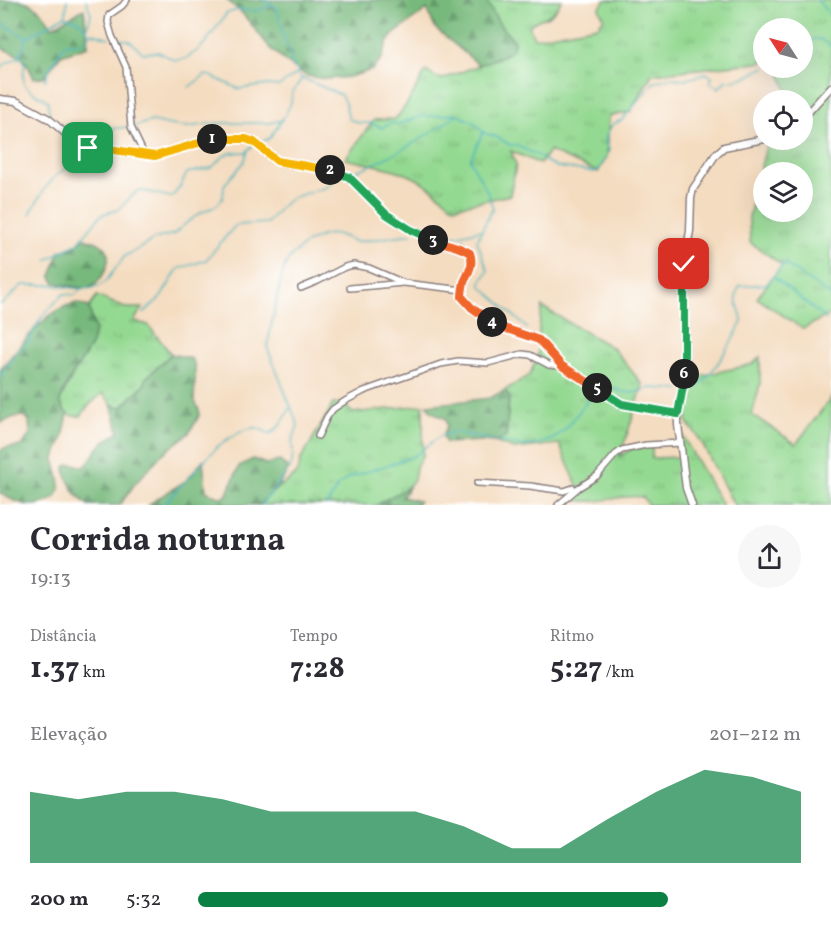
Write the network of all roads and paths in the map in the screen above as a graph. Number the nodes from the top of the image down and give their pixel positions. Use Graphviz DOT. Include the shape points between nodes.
graph roads {
  1 [pos="127,0"];
  2 [pos="831,87"];
  3 [pos="0,99"];
  4 [pos="813,107"];
  5 [pos="753,141"];
  6 [pos="144,153"];
  7 [pos="405,283"];
  8 [pos="301,288"];
  9 [pos="350,288"];
  10 [pos="463,290"];
  11 [pos="562,366"];
  12 [pos="678,414"];
  13 [pos="318,436"];
  14 [pos="680,443"];
  15 [pos="477,483"];
  16 [pos="582,485"];
  17 [pos="558,505"];
  18 [pos="692,505"];
  1 -- 6 [label="street" via="110,15 108,22 126,67 131,127"];
  2 -- 4 [label="street"];
  3 -- 6 [label="street" via="16,101 49,119 76,143 88,148"];
  5 -- 12 [label="street" via="720,150 693,189 684,264 685,369"];
  6 -- 10 [label="street" via="155,156 213,138 246,139 277,161 323,168 349,177 396,221 470,253 471,267"];
  7 -- 8 [label="street" via="354,265"];
  7 -- 9 [label="street"];
  7 -- 10 [label="street"];
  10 -- 11 [label="street" via="462,297 472,308 504,328 539,340"];
  11 -- 12 [label="street" via="622,404"];
  11 -- 13 [label="street" via="522,354 491,363 441,364 345,401 330,413"];
  12 -- 14 [label="street"];
  14 -- 16 [label="street" via="626,449"];
  14 -- 18 [label="street"];
  15 -- 16 [label="street" via="564,491"];
  16 -- 17 [label="street"];
}
